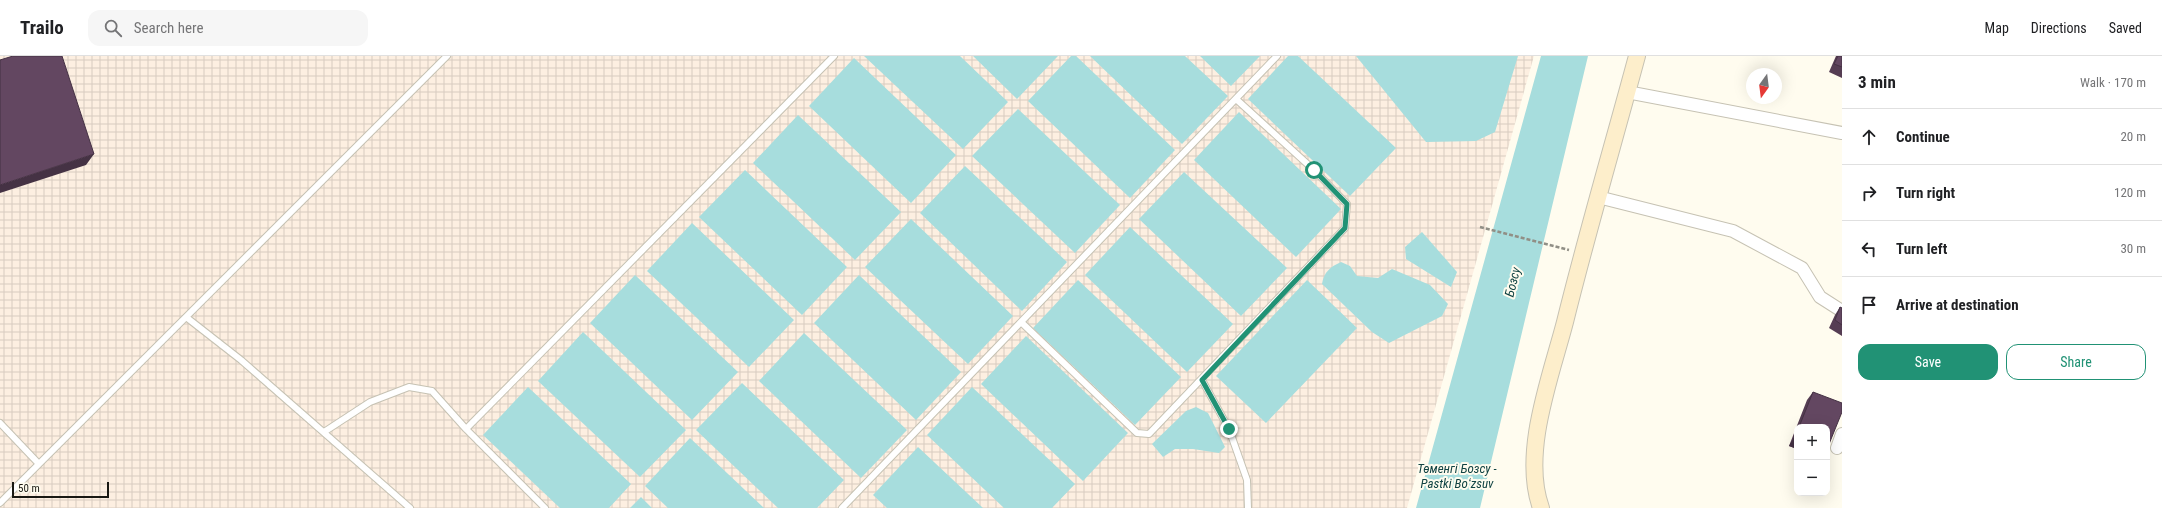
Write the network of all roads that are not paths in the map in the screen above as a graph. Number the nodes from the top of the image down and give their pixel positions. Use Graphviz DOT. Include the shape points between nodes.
graph roads {
  1 [pos="447,56"];
  2 [pos="834,56"];
  3 [pos="1277,56"];
  4 [pos="1637,56"];
  5 [pos="1627,92"];
  6 [pos="1236,99"];
  7 [pos="1842,133"];
  8 [pos="1598,197"];
  9 [pos="1842,311"];
  10 [pos="186,317"];
  11 [pos="1021,322"];
  12 [pos="1202,380"];
  13 [pos="0,423"];
  14 [pos="466,429"];
  15 [pos="324,432"];
  16 [pos="1842,434"];
  17 [pos="1837,448"];
  18 [pos="39,464"];
  19 [pos="0,503"];
  20 [pos="410,508"];
  21 [pos="545,508"];
  22 [pos="842,508"];
  23 [pos="1248,508"];
  24 [pos="1541,508"];
  1 -- 10 [label="lane"];
  2 -- 14 [label="lane"];
  3 -- 6 [label="lane"];
  4 -- 5 [label="main road"];
  5 -- 7 [label="street"];
  5 -- 8 [label="main road"];
  6 -- 11 [label="lane"];
  6 -- 12 [label="lane" via="1314,170 1347,204 1347,222 1345,228"];
  8 -- 9 [label="street" via="1732,231 1802,268 1820,297"];
  8 -- 24 [label="main road" via="1538,431 1535,477"];
  10 -- 15 [label="lane" via="241,360"];
  10 -- 18 [label="lane"];
  11 -- 12 [label="lane" via="1137,433 1149,434"];
  11 -- 22 [label="lane"];
  12 -- 23 [label="lane" via="1229,429 1247,480"];
  13 -- 18 [label="lane"];
  14 -- 15 [label="lane" via="432,391 409,387 370,402"];
  14 -- 21 [label="lane"];
  15 -- 20 [label="lane"];
  16 -- 17 [label="street"];
  18 -- 19 [label="lane"];
}
